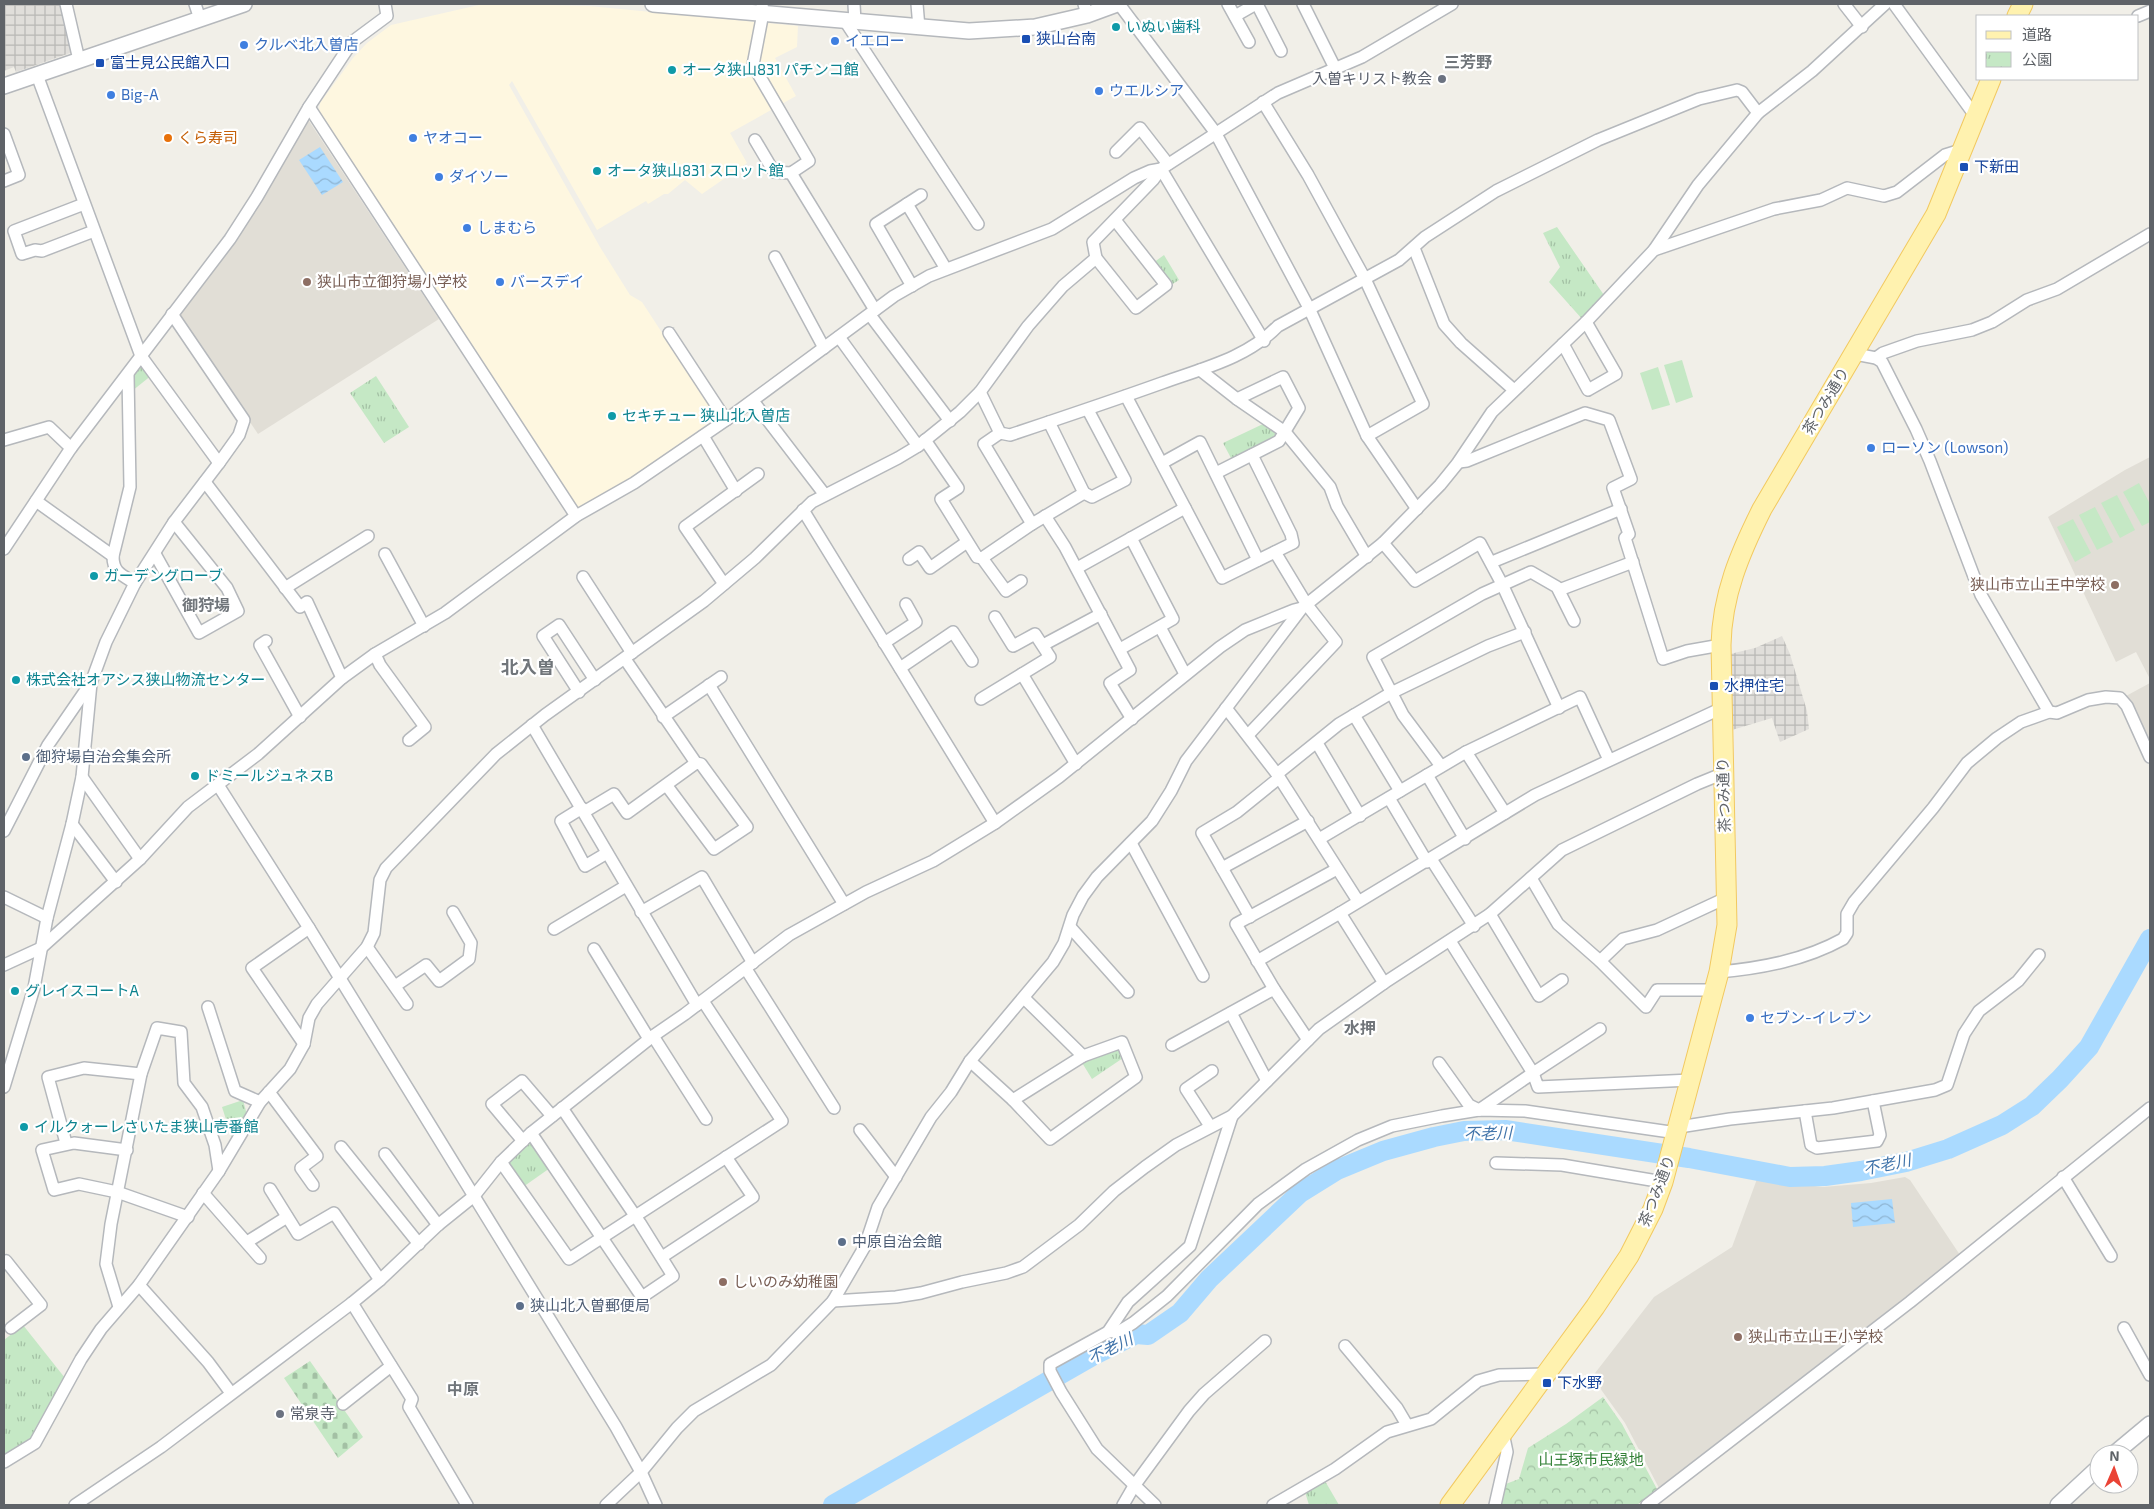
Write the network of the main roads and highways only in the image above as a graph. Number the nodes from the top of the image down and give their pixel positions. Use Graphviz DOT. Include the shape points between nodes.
graph roads {
  1 [pos="1992,80"];
  2 [pos="1450,1505"];
  1 -- 2 [label="main road, 茶つみ通り" via="1936,214 1746,540 1726,595 1721,645 1727,924 1717,981 1654,1209 1629,1256"];
}
